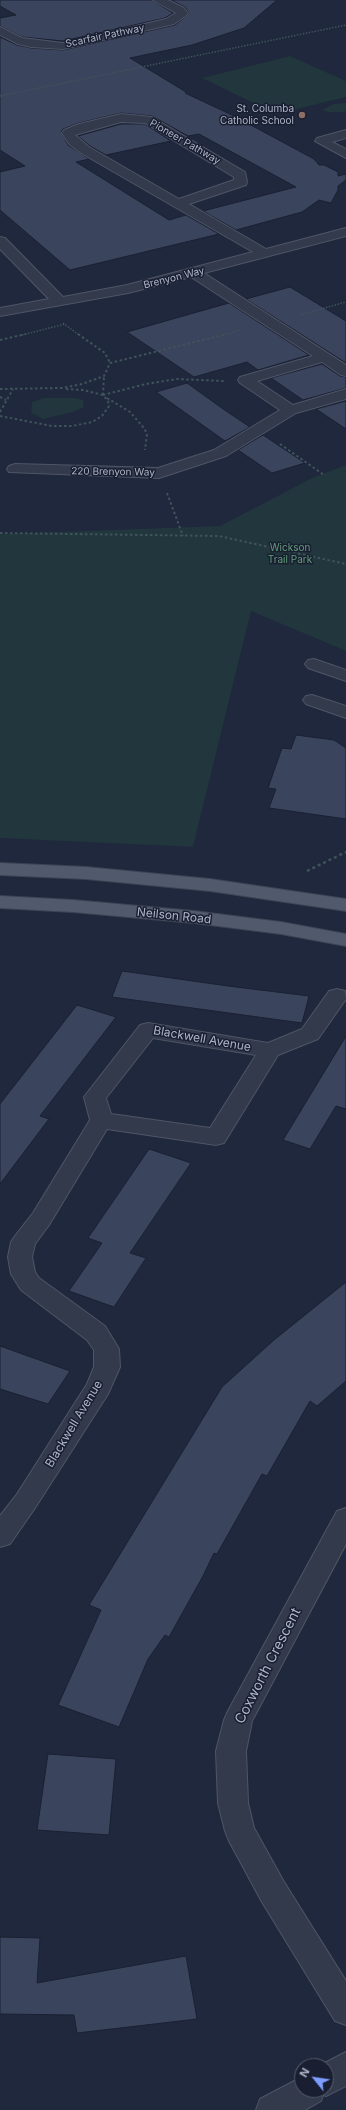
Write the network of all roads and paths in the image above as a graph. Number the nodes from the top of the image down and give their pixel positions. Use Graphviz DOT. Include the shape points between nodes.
graph roads {
  1 [pos="159,0"];
  2 [pos="346,25"];
  3 [pos="0,30"];
  4 [pos="0,96"];
  5 [pos="346,134"];
  6 [pos="346,154"];
  7 [pos="179,203"];
  8 [pos="346,232"];
  9 [pos="0,241"];
  10 [pos="264,253"];
  11 [pos="194,273"];
  12 [pos="60,302"];
  13 [pos="346,302"];
  14 [pos="35,307"];
  15 [pos="0,312"];
  16 [pos="270,323"];
  17 [pos="65,324"];
  18 [pos="0,340"];
  19 [pos="325,357"];
  20 [pos="110,363"];
  21 [pos="346,372"];
  22 [pos="104,376"];
  23 [pos="245,380"];
  24 [pos="62,388"];
  25 [pos="0,389"];
  26 [pos="13,389"];
  27 [pos="346,394"];
  28 [pos="103,395"];
  29 [pos="0,397"];
  30 [pos="6,400"];
  31 [pos="291,410"];
  32 [pos="0,412"];
  33 [pos="0,416"];
  34 [pos="257,432"];
  35 [pos="15,469"];
  36 [pos="142,472"];
  37 [pos="159,473"];
  38 [pos="324,475"];
  39 [pos="0,533"];
  40 [pos="183,536"];
  41 [pos="346,564"];
  42 [pos="314,664"];
  43 [pos="346,676"];
  44 [pos="312,700"];
  45 [pos="346,712"];
  46 [pos="346,852"];
  47 [pos="0,869"];
  48 [pos="307,871"];
  49 [pos="0,902"];
  50 [pos="346,905"];
  51 [pos="346,940"];
  52 [pos="337,996"];
  53 [pos="270,1050"];
  54 [pos="101,1120"];
  55 [pos="346,1519"];
  56 [pos="0,1536"];
  57 [pos="346,2010"];
  58 [pos="346,2068"];
  59 [pos="334,2075"];
  60 [pos="294,2098"];
  61 [pos="272,2110"];
  1 -- 3 [label="street, Scarfair Pathway" via="180,10 182,14 170,22 62,46 31,44"];
  2 -- 4 [label="path"];
  5 -- 6 [label="street" via="320,141"];
  7 -- 7 [label="street, Pioneer Pathway" via="241,182 240,175 148,120 122,118 68,133 73,141 85,150"];
  7 -- 10 [label="street, Pioneer Pathway"];
  8 -- 10 [label="street, Brenyon Way"];
  9 -- 12 [label="street"];
  10 -- 11 [label="street, Brenyon Way"];
  11 -- 12 [label="street, Brenyon Way"];
  11 -- 16 [label="street"];
  12 -- 14 [label="street, Brenyon Way"];
  13 -- 16 [label="path"];
  14 -- 15 [label="street, Brenyon Way"];
  14 -- 17 [label="path"];
  16 -- 19 [label="street"];
  16 -- 20 [label="path"];
  17 -- 18 [label="path"];
  17 -- 20 [label="path" via="105,353"];
  19 -- 21 [label="street"];
  19 -- 23 [label="street"];
  20 -- 22 [label="path"];
  22 -- 24 [label="path"];
  22 -- 28 [label="path"];
  23 -- 28 [label="path" via="177,380 146,384"];
  23 -- 31 [label="street"];
  24 -- 26 [label="path"];
  24 -- 28 [label="path"];
  25 -- 26 [label="path"];
  26 -- 30 [label="path"];
  27 -- 31 [label="street, 220 Brenyon Way"];
  28 -- 33 [label="path" via="109,403 108,409 100,418 86,424 52,426"];
  28 -- 36 [label="path" via="130,412 144,428 147,434"];
  29 -- 30 [label="path"];
  30 -- 32 [label="path"];
  31 -- 34 [label="street, 220 Brenyon Way"];
  34 -- 37 [label="street, 220 Brenyon Way" via="220,453"];
  34 -- 38 [label="path" via="270,437"];
  35 -- 36 [label="street, 220 Brenyon Way"];
  36 -- 37 [label="street, 220 Brenyon Way"];
  37 -- 40 [label="path"];
  39 -- 40 [label="path"];
  40 -- 41 [label="path" via="224,537"];
  42 -- 43 [label="street"];
  44 -- 45 [label="street"];
  46 -- 48 [label="path"];
  47 -- 50 [label="main road" via="86,873 210,885"];
  49 -- 51 [label="main road, Neilson Road" via="194,917 281,928"];
  52 -- 53 [label="street" via="310,1034"];
  53 -- 54 [label="street, Blackwell Avenue" via="216,1138"];
  53 -- 54 [label="street, Blackwell Avenue" via="148,1030 95,1097"];
  54 -- 56 [label="street, Blackwell Avenue" via="41,1219 23,1242 20,1257 23,1274 30,1284 96,1333 106,1349 107,1367 95,1393 26,1501"];
  55 -- 57 [label="street, Coxworth Crescent" via="238,1720 231,1751 233,1803 240,1830 273,1892"];
  58 -- 59 [label="street"];
  60 -- 61 [label="street"];
}
